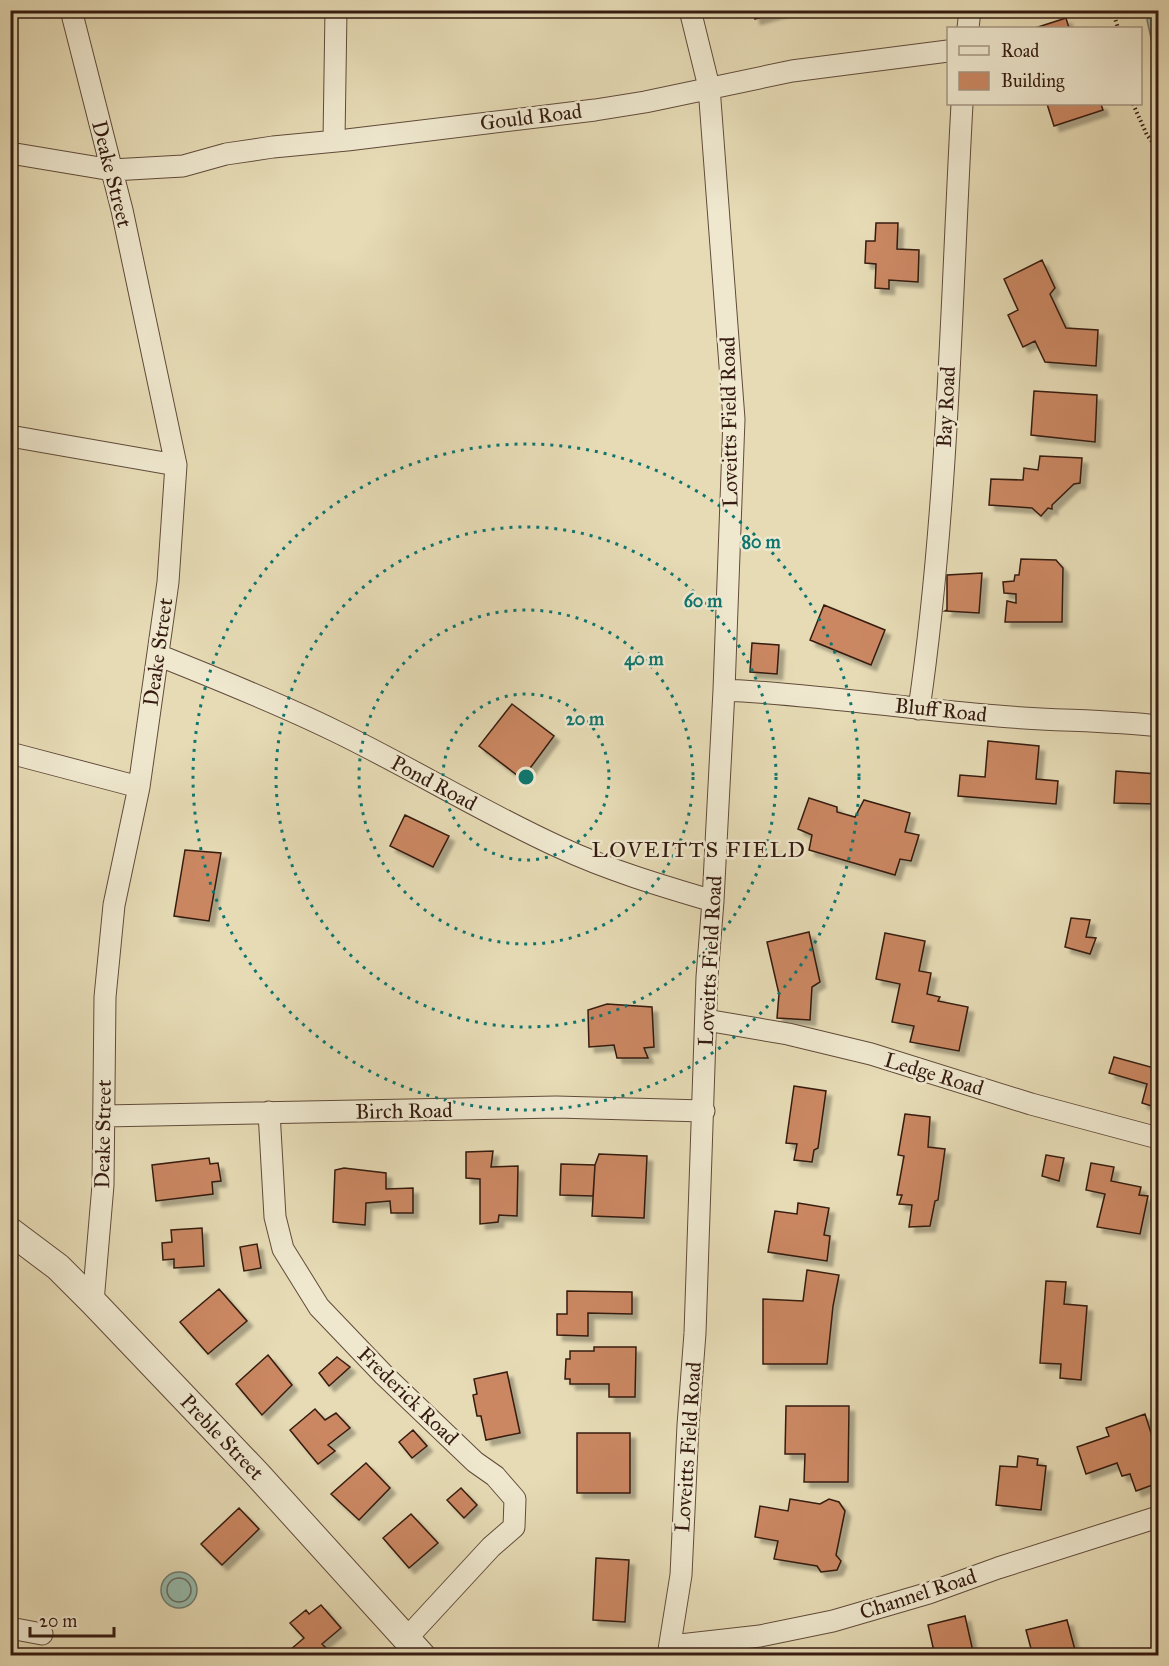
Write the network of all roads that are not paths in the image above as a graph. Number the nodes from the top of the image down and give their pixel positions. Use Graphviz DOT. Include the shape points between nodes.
graph roads {
  1 [pos="71,10"];
  2 [pos="336,10"];
  3 [pos="690,10"];
  4 [pos="970,10"];
  5 [pos="968,27"];
  6 [pos="947,51"];
  7 [pos="709,87"];
  8 [pos="962,105"];
  9 [pos="334,140"];
  10 [pos="10,153"];
  11 [pos="112,170"];
  12 [pos="10,436"];
  13 [pos="176,465"];
  14 [pos="158,655"];
  15 [pos="724,690"];
  16 [pos="919,709"];
  17 [pos="1158,726"];
  18 [pos="10,753"];
  19 [pos="139,787"];
  20 [pos="713,901"];
  21 [pos="706,1020"];
  22 [pos="704,1111"];
  23 [pos="268,1112"];
  24 [pos="104,1116"];
  25 [pos="1158,1138"];
  26 [pos="10,1232"];
  27 [pos="93,1302"];
  28 [pos="1158,1517"];
  29 [pos="10,1628"];
  30 [pos="42,1634"];
  31 [pos="414,1647"];
  32 [pos="669,1651"];
  1 -- 11 [label="street, Deake Street"];
  2 -- 9 [label="street"];
  3 -- 7 [label="street, Loveitts Field Road"];
  4 -- 5 [label="street"];
  6 -- 7 [label="street, Gould Road" via="792,71"];
  7 -- 9 [label="street, Gould Road" via="595,110"];
  7 -- 15 [label="street, Loveitts Field Road" via="734,419"];
  8 -- 16 [label="street, Bay Road" via="943,474"];
  9 -- 11 [label="street, Gould Road" via="226,154 183,166"];
  10 -- 11 [label="street, Gould Road"];
  11 -- 13 [label="street, Deake Street"];
  12 -- 13 [label="street"];
  13 -- 14 [label="street, Deake Street" via="168,582"];
  14 -- 19 [label="street, Deake Street"];
  14 -- 20 [label="street, Pond Road" via="334,730 561,848"];
  15 -- 16 [label="street, Bluff Road" via="778,692"];
  15 -- 20 [label="street, Loveitts Field Road"];
  16 -- 17 [label="street, Bluff Road"];
  18 -- 19 [label="street"];
  19 -- 24 [label="street, Deake Street" via="114,905 105,997"];
  20 -- 21 [label="street, Loveitts Field Road"];
  21 -- 22 [label="street, Loveitts Field Road"];
  21 -- 25 [label="street, Ledge Road" via="871,1054 1031,1104"];
  22 -- 23 [label="street, Birch Road" via="556,1107"];
  22 -- 32 [label="street, Loveitts Field Road" via="681,1575"];
  23 -- 24 [label="street, Birch Road"];
  23 -- 31 [label="street, Frederick Road" via="275,1217 283,1249 319,1307 384,1375 515,1499 514,1527 491,1547"];
  24 -- 27 [label="street, Deake Street" via="103,1185"];
  26 -- 27 [label="street, Preble Street" via="58,1267"];
  27 -- 31 [label="street, Preble Street" via="257,1473"];
  28 -- 32 [label="street, Channel Road" via="929,1593 833,1620"];
  29 -- 30 [label="street"];
}
